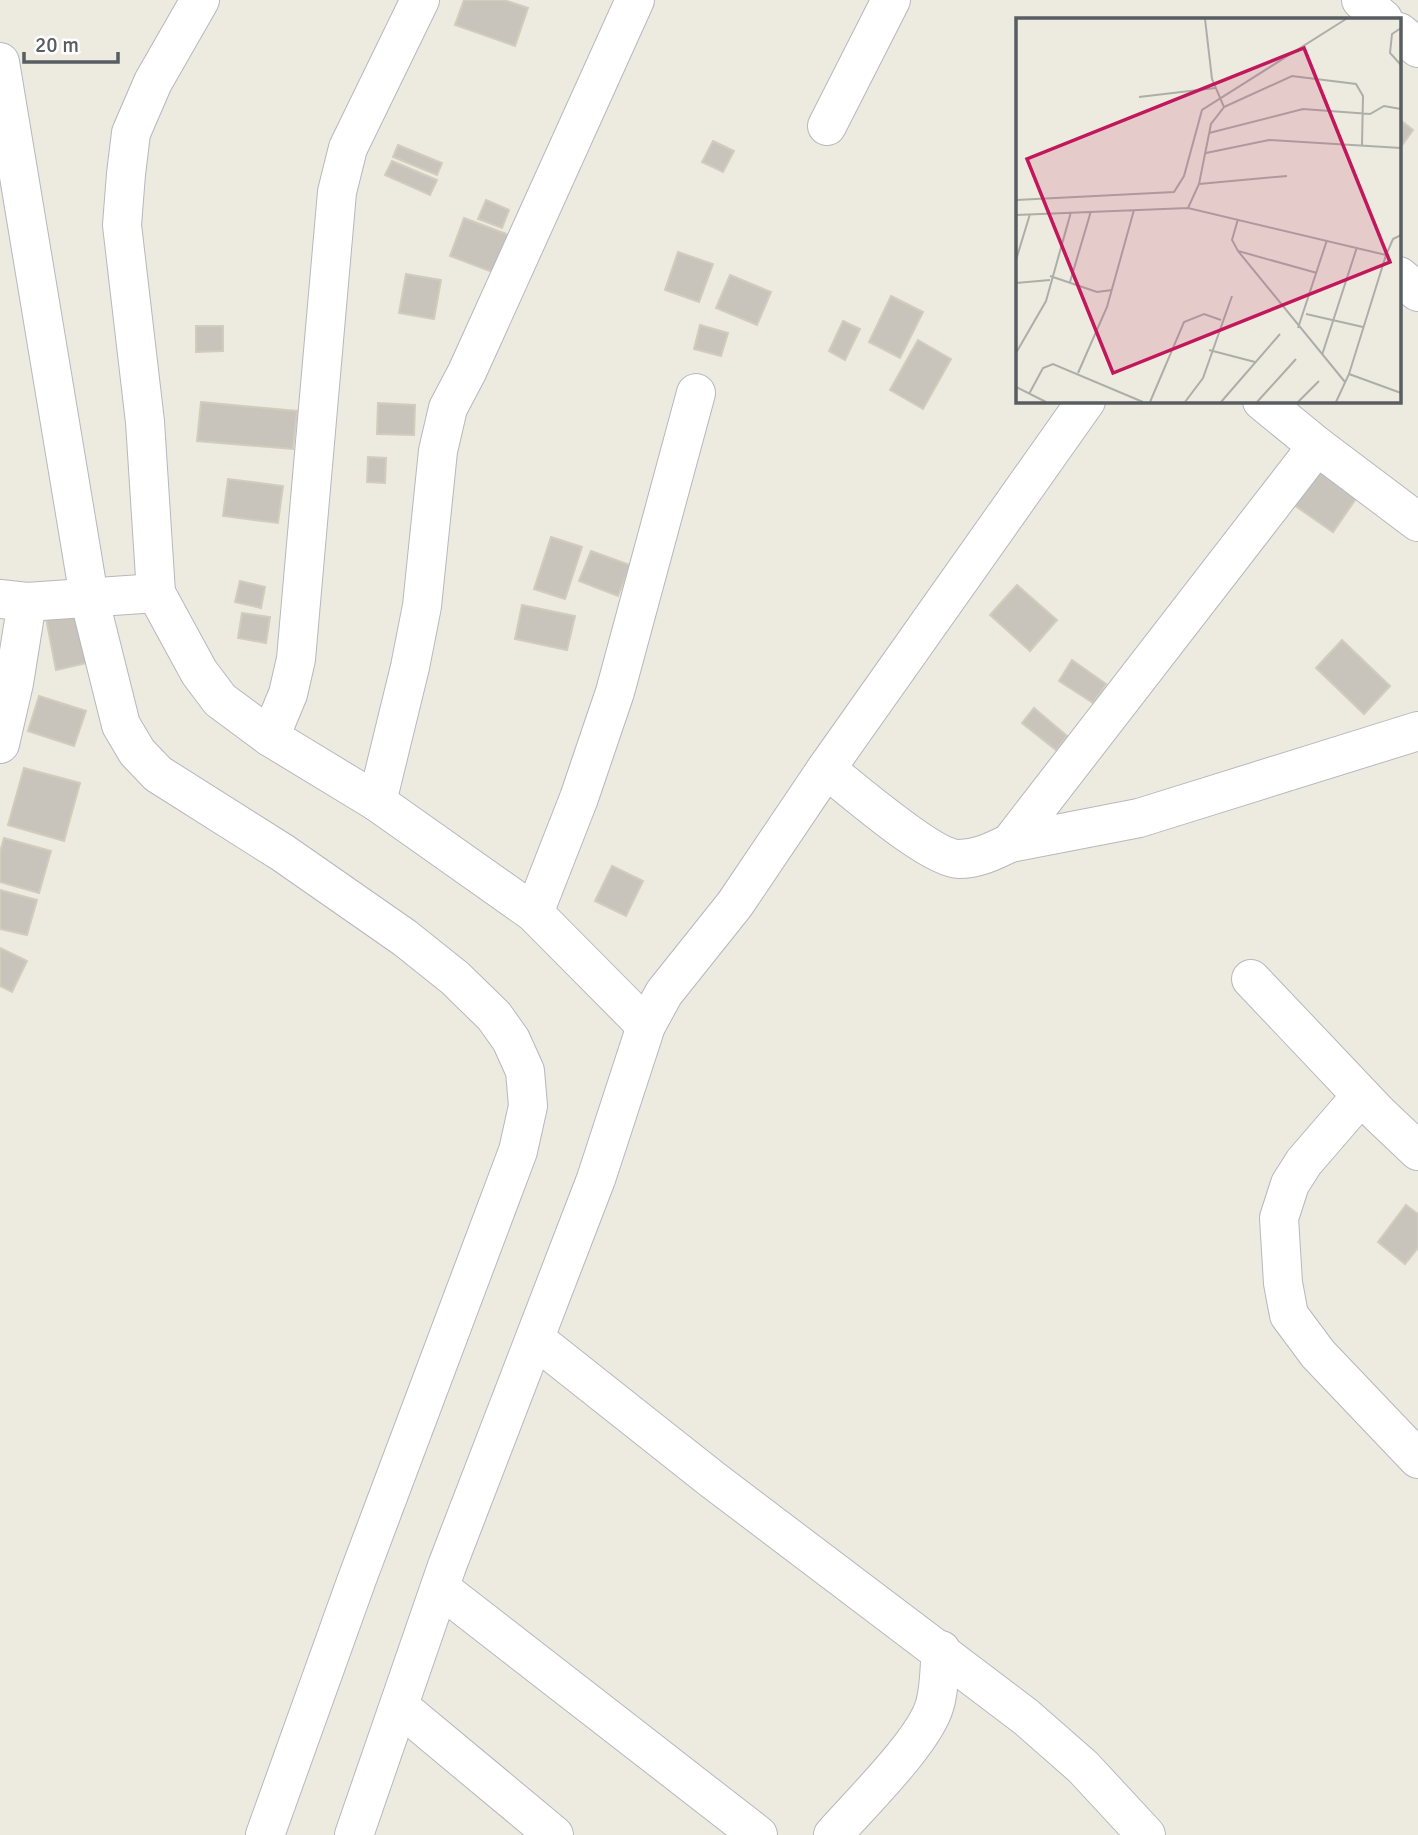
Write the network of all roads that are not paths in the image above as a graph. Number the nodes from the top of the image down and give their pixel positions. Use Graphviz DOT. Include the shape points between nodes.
graph roads {
  1 [pos="200,0"];
  2 [pos="420,0"];
  3 [pos="635,0"];
  4 [pos="891,0"];
  5 [pos="1400,35"];
  6 [pos="1418,48"];
  7 [pos="0,62"];
  8 [pos="827,126"];
  9 [pos="1400,277"];
  10 [pos="1418,292"];
  11 [pos="696,393"];
  12 [pos="1085,402"];
  13 [pos="1263,402"];
  14 [pos="1317,446"];
  15 [pos="1418,522"];
  16 [pos="124,595"];
  17 [pos="13,600"];
  18 [pos="1418,731"];
  19 [pos="270,737"];
  20 [pos="0,744"];
  21 [pos="827,769"];
  22 [pos="377,802"];
  23 [pos="1010,843"];
  24 [pos="534,913"];
  25 [pos="1251,979"];
  26 [pos="646,1026"];
  27 [pos="1361,1096"];
  28 [pos="1418,1151"];
  29 [pos="535,1339"];
  30 [pos="1418,1459"];
  31 [pos="440,1588"];
  32 [pos="941,1650"];
  33 [pos="399,1706"];
  34 [pos="265,1835"];
  35 [pos="354,1835"];
  36 [pos="554,1835"];
  37 [pos="758,1835"];
  38 [pos="833,1835"];
  39 [pos="1146,1835"];
  1 -- 16 [label="street" via="153,82 131,133 122,225 145,422"];
  2 -- 19 [label="street" via="348,148 337,192 296,659"];
  3 -- 22 [label="street" via="448,408 438,451 422,606"];
  4 -- 8 [label="street"];
  5 -- 6 [label="street"];
  7 -- 16 [label="street"];
  9 -- 10 [label="street"];
  11 -- 24 [label="street" via="615,692"];
  12 -- 21 [label="street"];
  13 -- 14 [label="street"];
  14 -- 15 [label="street"];
  14 -- 23 [label="street"];
  16 -- 17 [label="street"];
  16 -- 19 [label="street" via="220,700"];
  16 -- 34 [label="street" via="121,725 137,752 158,774 283,853 455,978 494,1016 525,1071 528,1106 518,1151"];
  17 -- 20 [label="street" via="13,682"];
  18 -- 23 [label="street" via="1139,818"];
  19 -- 22 [label="street"];
  21 -- 23 [label="street" via="931,849 956,859 980,857"];
  21 -- 26 [label="street" via="735,904 664,993"];
  22 -- 24 [label="street"];
  24 -- 26 [label="street"];
  25 -- 27 [label="street"];
  26 -- 29 [label="street" via="596,1180"];
  27 -- 28 [label="street"];
  27 -- 30 [label="street" via="1290,1184 1279,1218 1283,1283 1289,1315 1318,1354"];
  29 -- 31 [label="street"];
  29 -- 32 [label="street" via="713,1480"];
  31 -- 33 [label="street"];
  31 -- 37 [label="street"];
  32 -- 38 [label="street" via="936,1703 928,1721"];
  32 -- 39 [label="street" via="1083,1767"];
  33 -- 35 [label="street"];
  33 -- 36 [label="street"];
}
